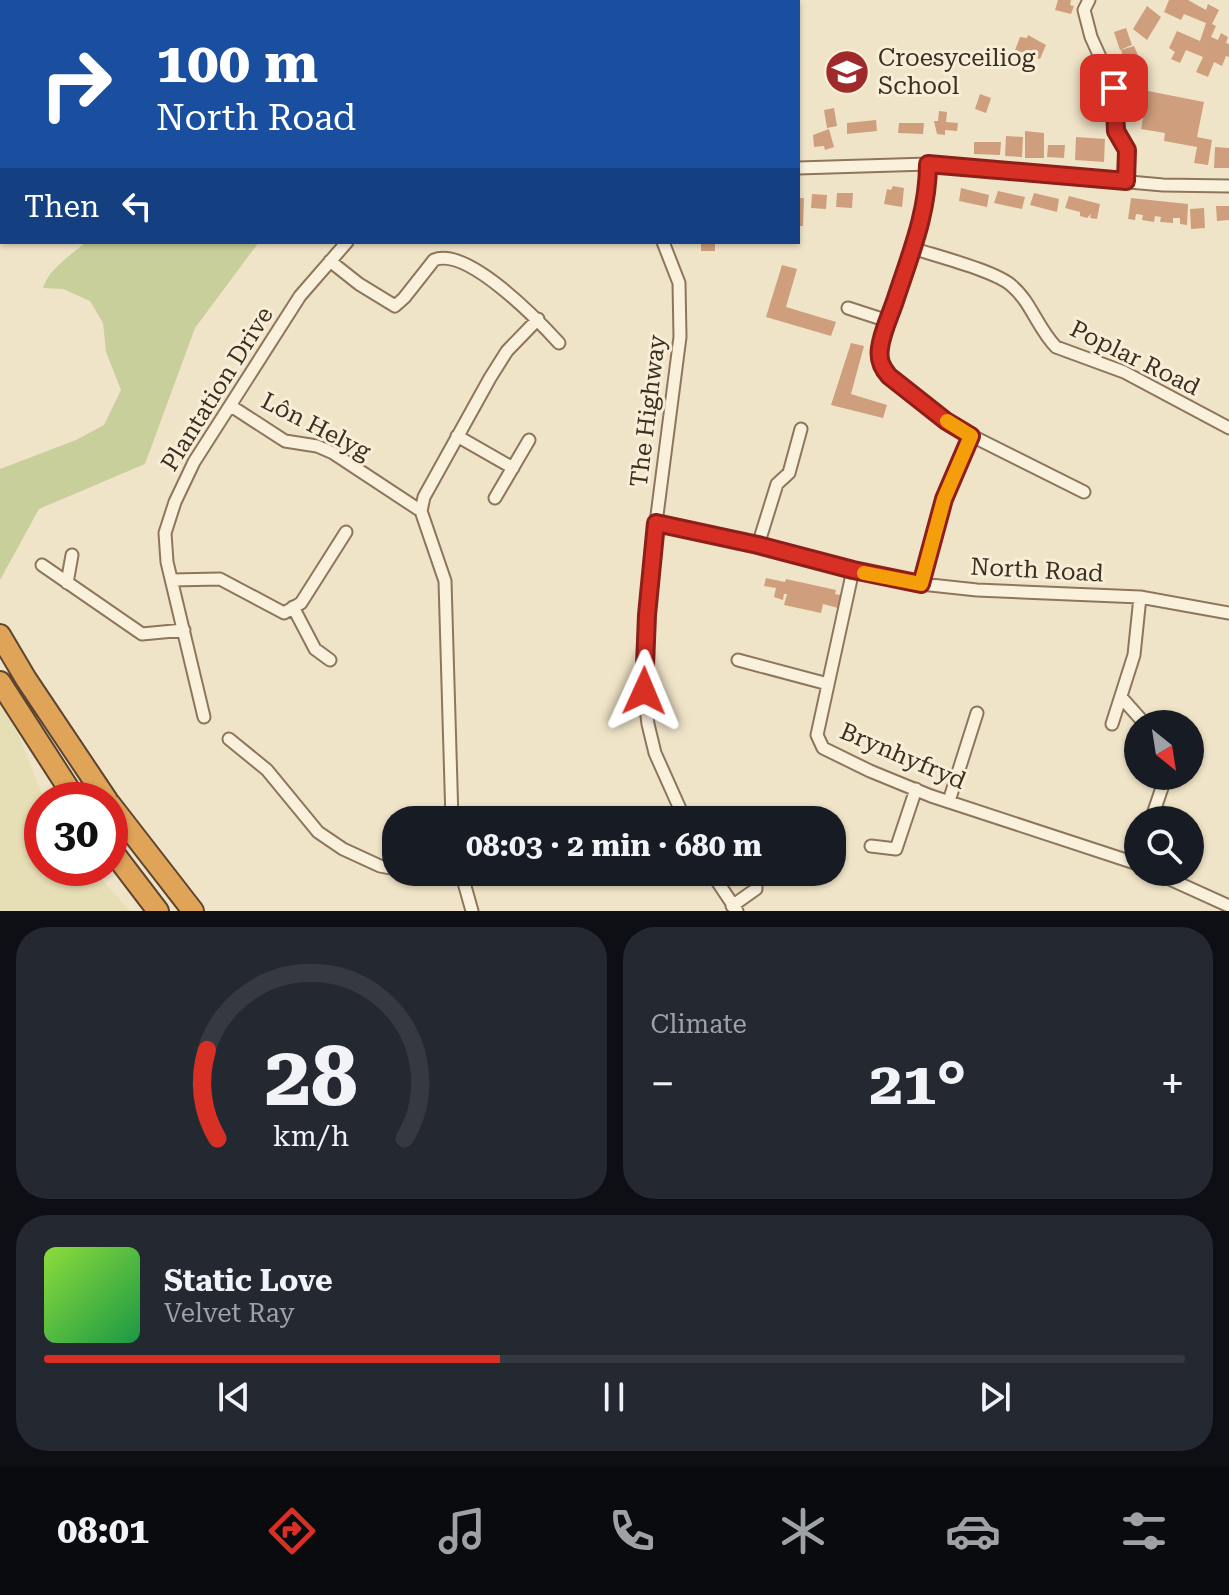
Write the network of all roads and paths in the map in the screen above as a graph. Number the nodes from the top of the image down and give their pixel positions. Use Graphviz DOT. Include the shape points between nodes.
graph roads {
  1 [pos="1089,0"];
  2 [pos="928,164"];
  3 [pos="800,168"];
  4 [pos="1126,181"];
  5 [pos="1229,186"];
  6 [pos="345,244"];
  7 [pos="664,244"];
  8 [pos="912,248"];
  9 [pos="330,261"];
  10 [pos="848,308"];
  11 [pos="538,319"];
  12 [pos="888,321"];
  13 [pos="559,343"];
  14 [pos="231,406"];
  15 [pos="1229,428"];
  16 [pos="801,429"];
  17 [pos="457,436"];
  18 [pos="971,436"];
  19 [pos="529,440"];
  20 [pos="513,468"];
  21 [pos="1084,492"];
  22 [pos="495,498"];
  23 [pos="421,511"];
  24 [pos="656,523"];
  25 [pos="346,532"];
  26 [pos="758,545"];
  27 [pos="72,555"];
  28 [pos="42,565"];
  29 [pos="853,570"];
  30 [pos="172,580"];
  31 [pos="67,583"];
  32 [pos="921,584"];
  33 [pos="1140,597"];
  34 [pos="293,607"];
  35 [pos="1229,613"];
  36 [pos="184,630"];
  37 [pos="0,635"];
  38 [pos="330,660"];
  39 [pos="738,660"];
  40 [pos="0,682"];
  41 [pos="828,684"];
  42 [pos="1121,697"];
  43 [pos="1133,710"];
  44 [pos="977,713"];
  45 [pos="204,717"];
  46 [pos="1112,724"];
  47 [pos="229,739"];
  48 [pos="64,782"];
  49 [pos="95,782"];
  50 [pos="916,789"];
  51 [pos="949,801"];
  52 [pos="452,806"];
  53 [pos="679,806"];
  54 [pos="128,828"];
  55 [pos="871,846"];
  56 [pos="1124,858"];
  57 [pos="382,866"];
  58 [pos="128,872"];
  59 [pos="467,886"];
  60 [pos="720,886"];
  61 [pos="756,886"];
  62 [pos="1185,886"];
  63 [pos="1229,906"];
  64 [pos="734,908"];
  65 [pos="158,911"];
  66 [pos="193,911"];
  67 [pos="472,911"];
  1 -- 4 [label="street" via="1084,10 1114,88 1116,131 1127,150"];
  2 -- 3 [label="street"];
  2 -- 4 [label="street"];
  2 -- 8 [label="street" via="926,204"];
  4 -- 5 [label="street"];
  6 -- 9 [label="street, Plantation Drive"];
  7 -- 24 [label="street, The Highway" via="679,283 682,310"];
  8 -- 12 [label="street"];
  8 -- 15 [label="street, Poplar Road" via="1005,280 1056,347 1124,372"];
  9 -- 11 [label="street" via="395,306 434,260 448,259 475,270"];
  9 -- 14 [label="street, Plantation Drive" via="300,296"];
  10 -- 12 [label="street"];
  11 -- 13 [label="street"];
  11 -- 17 [label="street" via="507,351"];
  12 -- 18 [label="street" via="880,348 882,368"];
  14 -- 23 [label="street, Lôn Helyg" via="285,441 333,453"];
  14 -- 30 [label="street, Plantation Drive" via="175,502 165,533"];
  16 -- 26 [label="street" via="789,473 777,484"];
  17 -- 20 [label="street"];
  17 -- 23 [label="street"];
  18 -- 21 [label="street"];
  18 -- 32 [label="street" via="944,499"];
  19 -- 20 [label="street"];
  20 -- 22 [label="street"];
  23 -- 52 [label="street" via="445,581"];
  24 -- 26 [label="street, North Road"];
  24 -- 53 [label="street, The Highway" via="644,691 655,753"];
  25 -- 34 [label="street" via="301,603"];
  26 -- 29 [label="street, North Road"];
  27 -- 31 [label="street"];
  28 -- 31 [label="street"];
  29 -- 32 [label="street, North Road"];
  29 -- 41 [label="street, Brynhyfryd"];
  30 -- 34 [label="street" via="220,579 284,613"];
  30 -- 36 [label="street, Plantation Drive"];
  31 -- 36 [label="street" via="142,634"];
  32 -- 33 [label="street, North Road"];
  33 -- 35 [label="street, North Road"];
  33 -- 42 [label="street" via="1137,643"];
  34 -- 38 [label="street" via="315,649"];
  36 -- 45 [label="street, Plantation Drive"];
  37 -- 49 [label="highway"];
  39 -- 41 [label="street"];
  40 -- 48 [label="highway"];
  41 -- 50 [label="street, Brynhyfryd" via="817,735 823,748"];
  42 -- 43 [label="street"];
  42 -- 46 [label="street"];
  44 -- 51 [label="street"];
  47 -- 57 [label="street" via="267,770 318,832"];
  50 -- 51 [label="street, Brynhyfryd"];
  50 -- 55 [label="street" via="896,849"];
  51 -- 56 [label="street, Brynhyfryd"];
  54 -- 66 [label="highway"];
  58 -- 65 [label="highway"];
  59 -- 67 [label="street"];
  60 -- 64 [label="street"];
  61 -- 64 [label="street"];
  62 -- 63 [label="street"];
}
